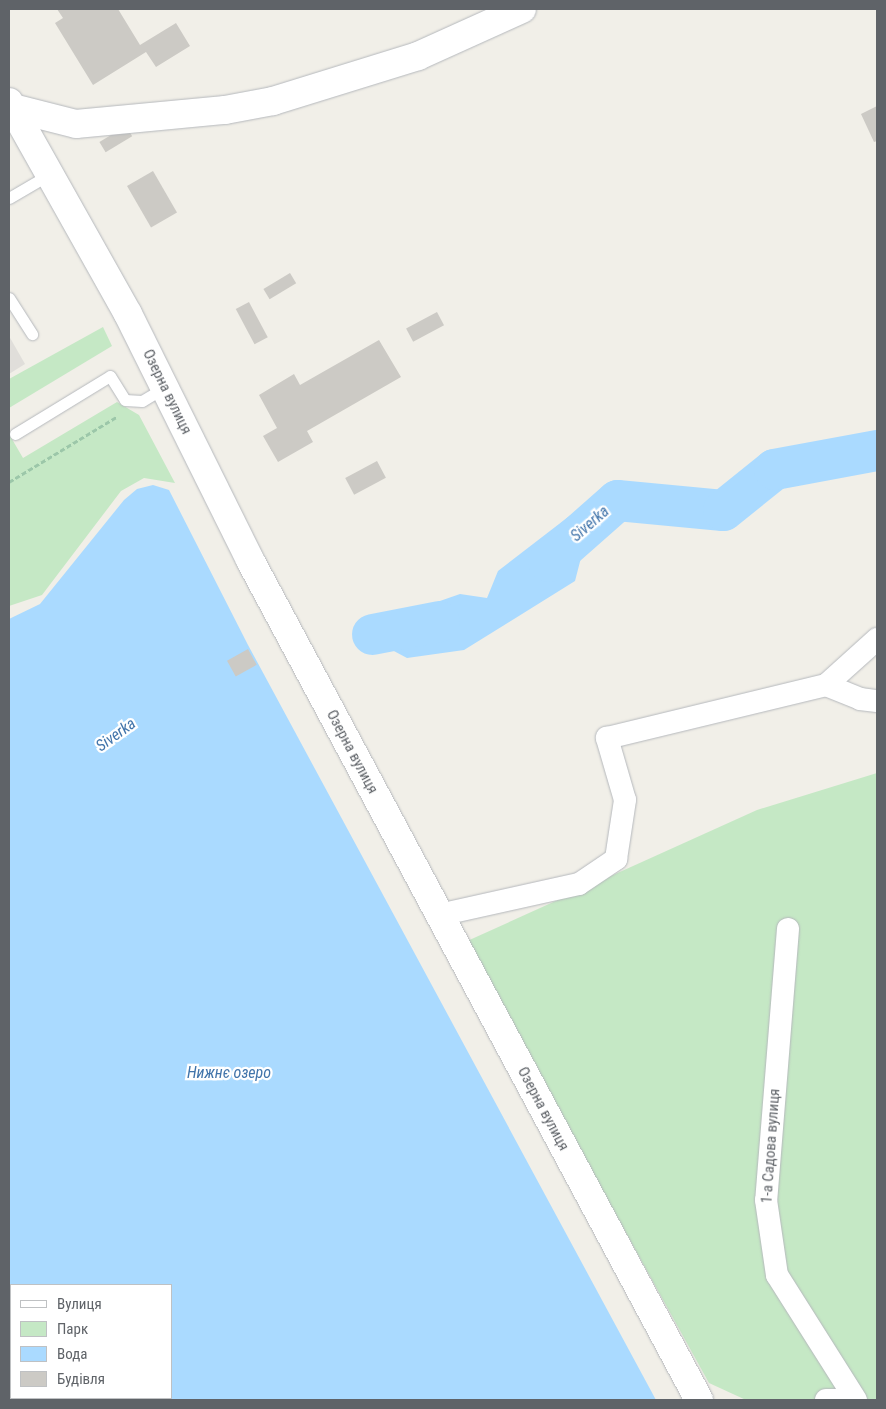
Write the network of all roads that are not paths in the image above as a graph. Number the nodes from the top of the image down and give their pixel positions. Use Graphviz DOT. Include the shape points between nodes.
graph roads {
  1 [pos="522,9"];
  2 [pos="11,105"];
  3 [pos="50,174"];
  4 [pos="9,198"];
  5 [pos="9,298"];
  6 [pos="32,334"];
  7 [pos="165,387"];
  8 [pos="15,434"];
  9 [pos="877,639"];
  10 [pos="826,685"];
  11 [pos="877,700"];
  12 [pos="439,915"];
  13 [pos="788,928"];
  14 [pos="699,1400"];
  15 [pos="826,1400"];
  16 [pos="843,1400"];
  17 [pos="856,1400"];
  1 -- 2 [label="street" via="418,56 273,101 224,110 76,124"];
  2 -- 3 [label="street, Озерна вулиця"];
  3 -- 4 [label="lane"];
  3 -- 7 [label="street, Озерна вулиця"];
  5 -- 6 [label="lane"];
  7 -- 8 [label="lane" via="142,401 125,400 110,376"];
  7 -- 12 [label="street, Озерна вулиця" via="250,560"];
  9 -- 10 [label="street"];
  10 -- 11 [label="street" via="860,699"];
  10 -- 12 [label="street" via="607,738 625,800 616,859 579,884"];
  12 -- 14 [label="street, Озерна вулиця"];
  13 -- 17 [label="street, 1-а Садова вулиця" via="766,1200 777,1275"];
  15 -- 16 [label="street"];
}
